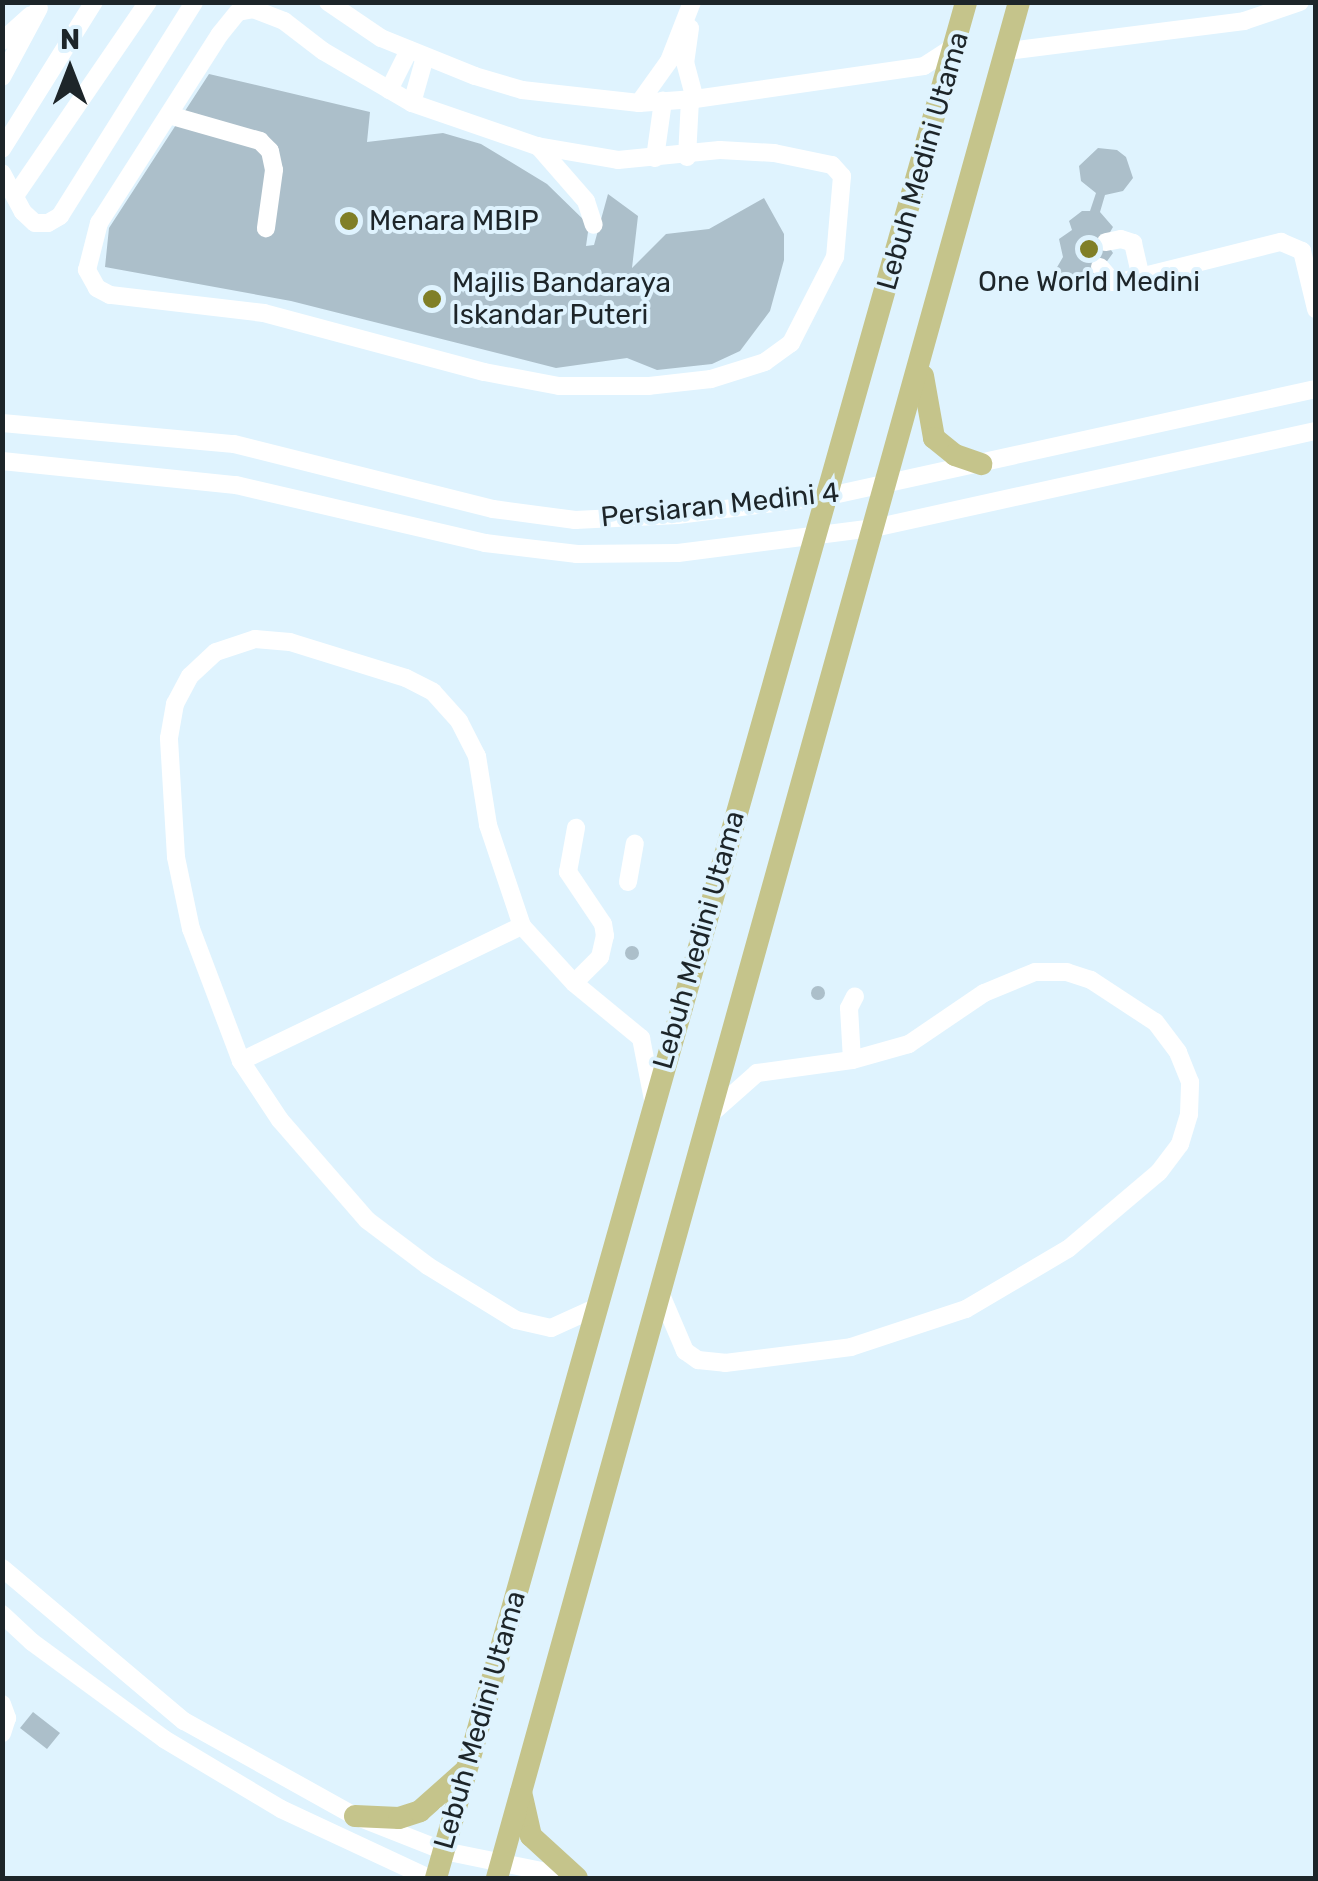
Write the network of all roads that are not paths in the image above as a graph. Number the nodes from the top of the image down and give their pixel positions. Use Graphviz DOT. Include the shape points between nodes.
graph roads {
  1 [pos="94,2"];
  2 [pos="148,2"];
  3 [pos="194,2"];
  4 [pos="328,2"];
  5 [pos="693,2"];
  6 [pos="966,2"];
  7 [pos="1019,2"];
  8 [pos="1300,2"];
  9 [pos="43,6"];
  10 [pos="2,41"];
  11 [pos="958,44"];
  12 [pos="1008,51"];
  13 [pos="417,54"];
  14 [pos="2,77"];
  15 [pos="389,90"];
  16 [pos="692,100"];
  17 [pos="663,101"];
  18 [pos="412,103"];
  19 [pos="640,103"];
  20 [pos="168,115"];
  21 [pos="537,146"];
  22 [pos="2,148"];
  23 [pos="687,157"];
  24 [pos="655,158"];
  25 [pos="2,172"];
  26 [pos="15,196"];
  27 [pos="594,225"];
  28 [pos="266,228"];
  29 [pos="1106,242"];
  30 [pos="1100,267"];
  31 [pos="1141,277"];
  32 [pos="1316,309"];
  33 [pos="921,362"];
  34 [pos="1316,389"];
  35 [pos="2,423"];
  36 [pos="1316,431"];
  37 [pos="2,461"];
  38 [pos="980,464"];
  39 [pos="886,484"];
  40 [pos="828,496"];
  41 [pos="874,528"];
  42 [pos="816,538"];
  43 [pos="576,828"];
  44 [pos="635,844"];
  45 [pos="628,882"];
  46 [pos="522,926"];
  47 [pos="574,983"];
  48 [pos="855,996"];
  49 [pos="852,1060"];
  50 [pos="241,1061"];
  51 [pos="653,1100"];
  52 [pos="712,1113"];
  53 [pos="662,1297"];
  54 [pos="594,1309"];
  55 [pos="2,1568"];
  56 [pos="2,1614"];
  57 [pos="2,1704"];
  58 [pos="2,1734"];
  59 [pos="467,1770"];
  60 [pos="520,1788"];
  61 [pos="355,1816"];
  62 [pos="444,1851"];
  63 [pos="499,1871"];
  64 [pos="432,1878"];
  65 [pos="579,1878"];
  1 -- 22 [label="street"];
  2 -- 26 [label="street"];
  3 -- 26 [label="street" via="60,216 35,223"];
  4 -- 13 [label="street"];
  5 -- 16 [label="street" via="685,62"];
  5 -- 19 [label="street" via="669,62"];
  6 -- 11 [label="main road, Lebuh Medini Utama"];
  7 -- 12 [label="main road, Lebuh Medini Utama"];
  8 -- 12 [label="street" via="1244,21"];
  9 -- 10 [label="street"];
  9 -- 14 [label="street"];
  11 -- 16 [label="street" via="924,66"];
  11 -- 40 [label="main road, Lebuh Medini Utama"];
  12 -- 33 [label="main road, Lebuh Medini Utama"];
  13 -- 15 [label="street"];
  13 -- 18 [label="street"];
  13 -- 19 [label="street" via="522,90"];
  15 -- 18 [label="street"];
  15 -- 20 [label="street" via="284,21 253,9 238,12 220,34"];
  16 -- 17 [label="street"];
  16 -- 23 [label="street"];
  17 -- 19 [label="street"];
  17 -- 24 [label="street"];
  18 -- 21 [label="street"];
  20 -- 23 [label="street" via="100,223 88,270 97,288 264,314 559,386 711,379 765,362 791,343 834,257 842,176 832,165 774,153 720,150"];
  20 -- 28 [label="street" via="260,141 270,151"];
  21 -- 24 [label="street" via="584,157"];
  21 -- 27 [label="street" via="586,201"];
  23 -- 24 [label="street"];
  25 -- 26 [label="street"];
  29 -- 31 [label="street" via="1132,243"];
  30 -- 31 [label="street" via="1113,282"];
  31 -- 32 [label="street" via="1281,242 1302,251"];
  33 -- 38 [label="main road" via="934,438"];
  33 -- 39 [label="main road, Lebuh Medini Utama"];
  34 -- 38 [label="street, Persiaran Medini 4"];
  35 -- 40 [label="street, Persiaran Medini 4" via="234,444 493,510 575,520"];
  36 -- 41 [label="street, Persiaran Medini 4"];
  37 -- 42 [label="street, Persiaran Medini 4" via="236,485 485,543 577,554 678,554"];
  38 -- 39 [label="street, Persiaran Medini 4"];
  39 -- 40 [label="street, Persiaran Medini 4"];
  39 -- 41 [label="main road, Lebuh Medini Utama"];
  40 -- 42 [label="main road, Lebuh Medini Utama"];
  41 -- 42 [label="street, Persiaran Medini 4"];
  41 -- 52 [label="main road, Lebuh Medini Utama"];
  42 -- 51 [label="main road, Lebuh Medini Utama"];
  43 -- 47 [label="street" via="568,872 606,936 600,957"];
  44 -- 45 [label="street"];
  46 -- 47 [label="street"];
  46 -- 50 [label="street"];
  46 -- 50 [label="street" via="488,826 477,756 433,692 290,642 255,639 216,652 190,676 174,704 170,796 191,930"];
  47 -- 51 [label="street" via="641,1038"];
  48 -- 49 [label="street" via="848,1008"];
  49 -- 52 [label="street" via="757,1073"];
  49 -- 53 [label="street" via="909,1044 1007,980 1067,972 1155,1022 1190,1082 1189,1114 1180,1144 1160,1172 1068,1249 966,1309 915,1329 792,1358 698,1360 676,1336"];
  50 -- 54 [label="street" via="280,1120 356,1208 428,1266 516,1320 551,1328"];
  51 -- 54 [label="main road, Lebuh Medini Utama"];
  52 -- 53 [label="main road, Lebuh Medini Utama"];
  53 -- 60 [label="main road, Lebuh Medini Utama"];
  54 -- 59 [label="main road, Lebuh Medini Utama"];
  55 -- 61 [label="street" via="184,1721"];
  56 -- 64 [label="street" via="164,1739 281,1809"];
  57 -- 58 [label="street"];
  59 -- 61 [label="main road" via="420,1811 388,1819"];
  59 -- 62 [label="main road, Lebuh Medini Utama"];
  60 -- 63 [label="main road, Lebuh Medini Utama"];
  60 -- 65 [label="main road" via="532,1836"];
  61 -- 62 [label="street"];
  62 -- 63 [label="street"];
  62 -- 64 [label="main road, Lebuh Medini Utama"];
  63 -- 65 [label="street"];
}
